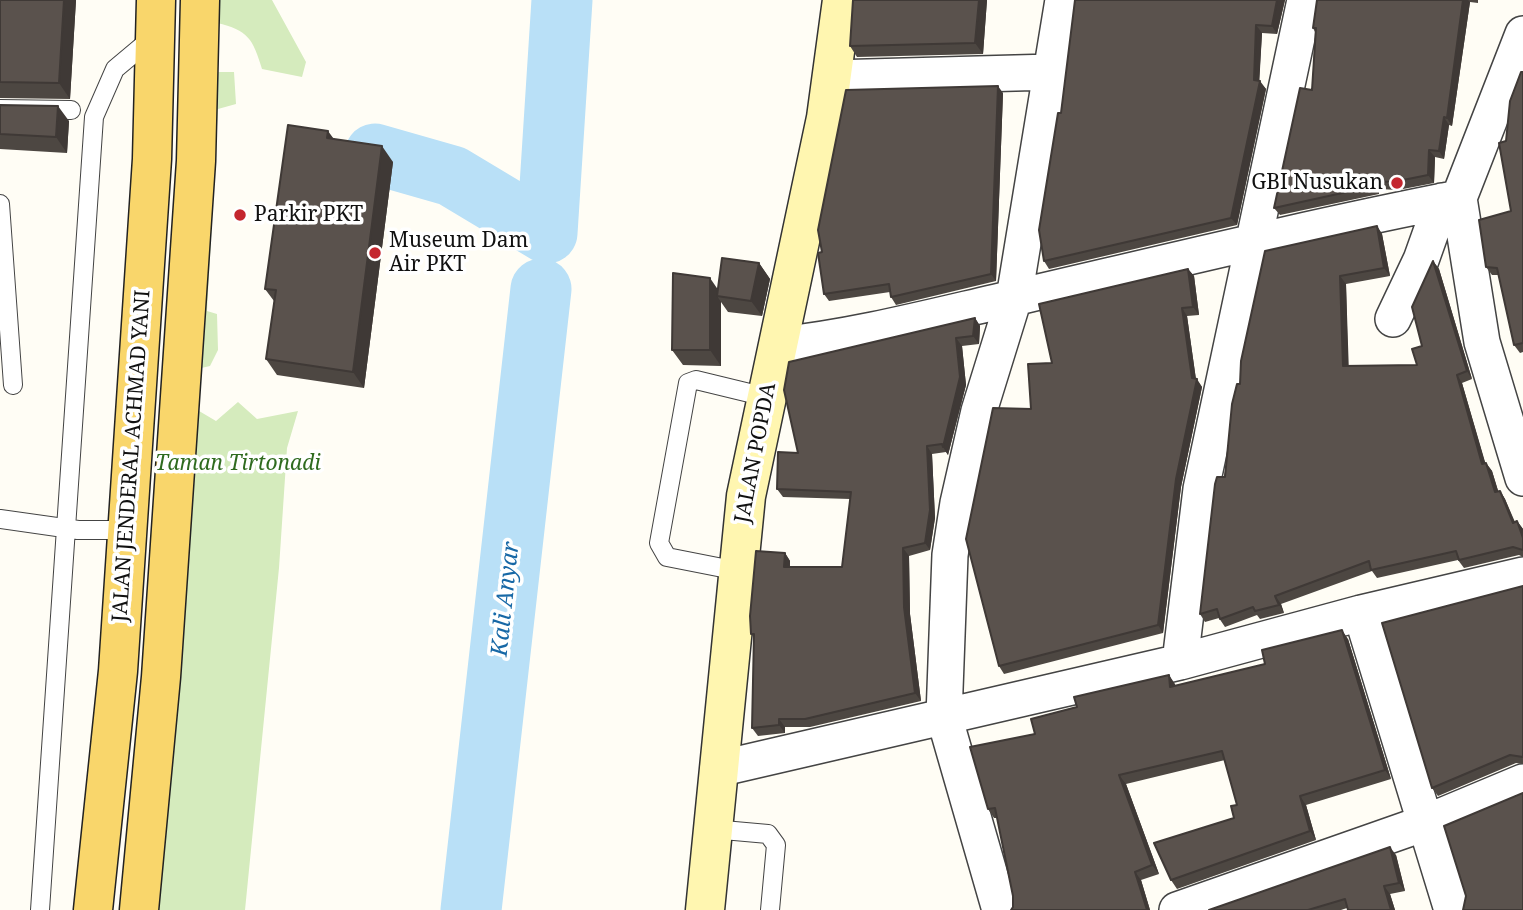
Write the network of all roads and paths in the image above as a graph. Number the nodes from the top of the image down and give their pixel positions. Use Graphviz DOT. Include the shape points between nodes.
graph roads {
  1 [pos="842,0"];
  2 [pos="1063,0"];
  3 [pos="1305,0"];
  4 [pos="199,16"];
  5 [pos="156,18"];
  6 [pos="1523,34"];
  7 [pos="1052,72"];
  8 [pos="831,78"];
  9 [pos="0,109"];
  10 [pos="71,110"];
  11 [pos="1451,199"];
  12 [pos="0,204"];
  13 [pos="1252,243"];
  14 [pos="1014,298"];
  15 [pos="1393,320"];
  16 [pos="779,345"];
  17 [pos="13,385"];
  18 [pos="766,397"];
  19 [pos="1523,478"];
  20 [pos="0,519"];
  21 [pos="66,528"];
  22 [pos="128,530"];
  23 [pos="738,571"];
  24 [pos="1523,575"];
  25 [pos="1361,613"];
  26 [pos="1180,662"];
  27 [pos="944,716"];
  28 [pos="718,769"];
  29 [pos="1523,782"];
  30 [pos="1425,823"];
  31 [pos="712,829"];
  32 [pos="40,910"];
  33 [pos="93,910"];
  34 [pos="139,910"];
  35 [pos="705,910"];
  36 [pos="770,910"];
  37 [pos="1000,910"];
  38 [pos="1177,910"];
  39 [pos="1452,910"];
  1 -- 8 [label="main road, JALAN POPDA"];
  2 -- 7 [label="street"];
  3 -- 13 [label="street"];
  4 -- 5 [label="main road"];
  4 -- 34 [label="main road, JALAN JENDERAL ACHMAD YANI" via="196,160 164,635"];
  5 -- 21 [label="lane" via="115,69 94,117"];
  5 -- 22 [label="main road, JALAN JENDERAL ACHMAD YANI" via="152,159"];
  6 -- 11 [label="street"];
  7 -- 8 [label="street"];
  7 -- 14 [label="street"];
  8 -- 16 [label="main road, JALAN POPDA"];
  9 -- 10 [label="lane"];
  11 -- 13 [label="street"];
  11 -- 15 [label="street"];
  11 -- 19 [label="street" via="1482,342"];
  12 -- 17 [label="lane"];
  13 -- 14 [label="street"];
  13 -- 26 [label="street" via="1201,489"];
  14 -- 16 [label="street" via="909,325"];
  14 -- 27 [label="street" via="991,366 958,503 950,555"];
  16 -- 18 [label="main road, JALAN POPDA"];
  18 -- 23 [label="main road, JALAN POPDA" via="746,496"];
  18 -- 23 [label="lane" via="695,380 688,383 659,542 667,557"];
  20 -- 21 [label="lane"];
  21 -- 22 [label="lane"];
  21 -- 32 [label="lane"];
  22 -- 33 [label="main road, JALAN JENDERAL ACHMAD YANI"];
  23 -- 28 [label="main road, JALAN POPDA"];
  24 -- 25 [label="street"];
  25 -- 26 [label="street"];
  25 -- 30 [label="street"];
  26 -- 27 [label="street"];
  27 -- 28 [label="street"];
  27 -- 37 [label="street"];
  28 -- 31 [label="main road, JALAN POPDA"];
  29 -- 30 [label="street"];
  30 -- 38 [label="street"];
  30 -- 39 [label="street"];
  31 -- 35 [label="main road, JALAN POPDA"];
  31 -- 36 [label="lane" via="772,838 776,845"];
}
